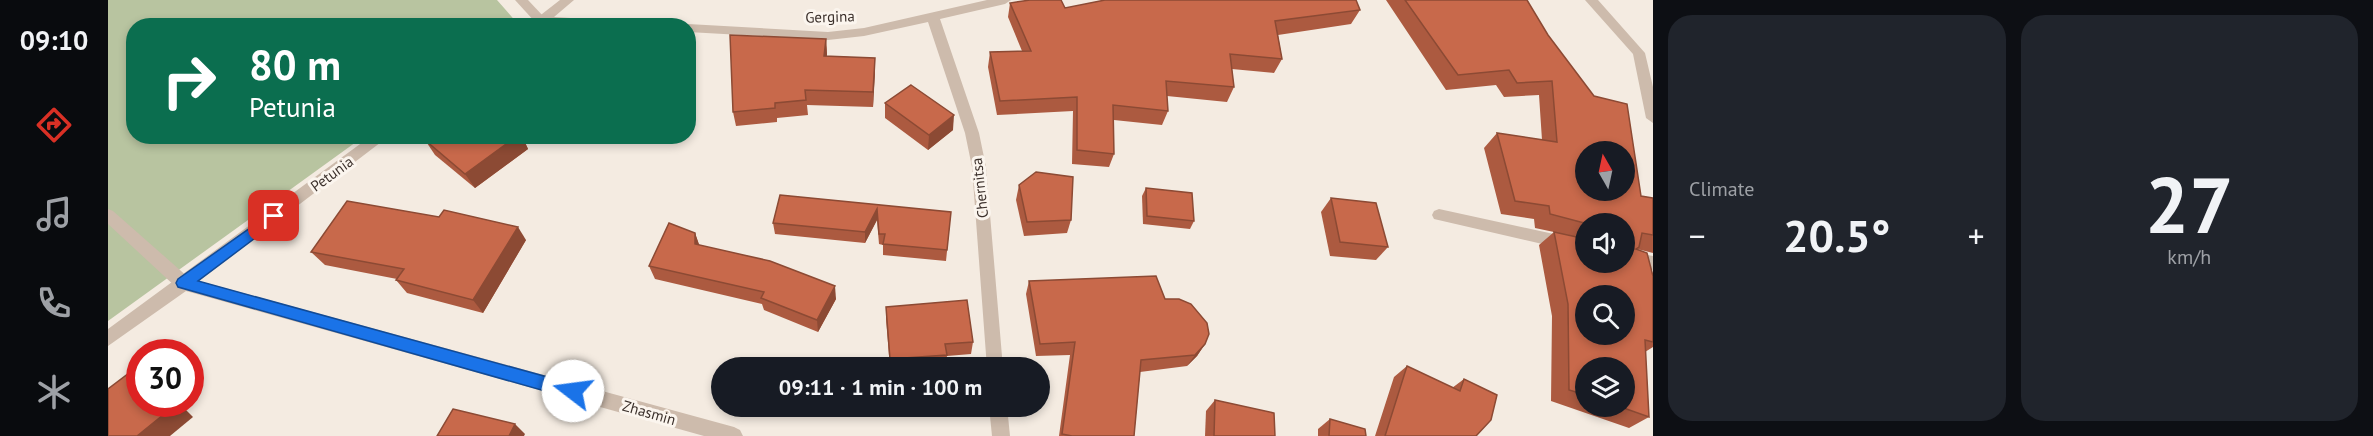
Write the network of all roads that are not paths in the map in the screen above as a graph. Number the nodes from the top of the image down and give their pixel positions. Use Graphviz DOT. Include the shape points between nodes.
graph roads {
  1 [pos="521,0"];
  2 [pos="568,0"];
  3 [pos="1005,0"];
  4 [pos="1591,0"];
  5 [pos="932,15"];
  6 [pos="533,18"];
  7 [pos="543,18"];
  8 [pos="696,28"];
  9 [pos="1639,53"];
  10 [pos="1653,53"];
  11 [pos="1653,118"];
  12 [pos="371,144"];
  13 [pos="108,215"];
  14 [pos="1439,215"];
  15 [pos="1575,246"];
  16 [pos="1635,259"];
  17 [pos="1653,263"];
  18 [pos="183,283"];
  19 [pos="108,339"];
  20 [pos="994,357"];
  21 [pos="999,417"];
  22 [pos="734,436"];
  23 [pos="1001,436"];
  1 -- 6 [label="street"];
  2 -- 7 [label="street"];
  3 -- 5 [label="street, Gergina"];
  4 -- 9 [label="street"];
  5 -- 8 [label="street, Gergina" via="864,32 828,36"];
  5 -- 20 [label="street, Chernitsa" via="972,133 979,167"];
  9 -- 10 [label="street"];
  9 -- 11 [label="street"];
  12 -- 18 [label="street, Petunia"];
  13 -- 18 [label="street"];
  14 -- 15 [label="street"];
  16 -- 17 [label="street"];
  18 -- 19 [label="street, Petunia"];
  18 -- 22 [label="street, Zhasmin"];
  21 -- 23 [label="street"];
}
